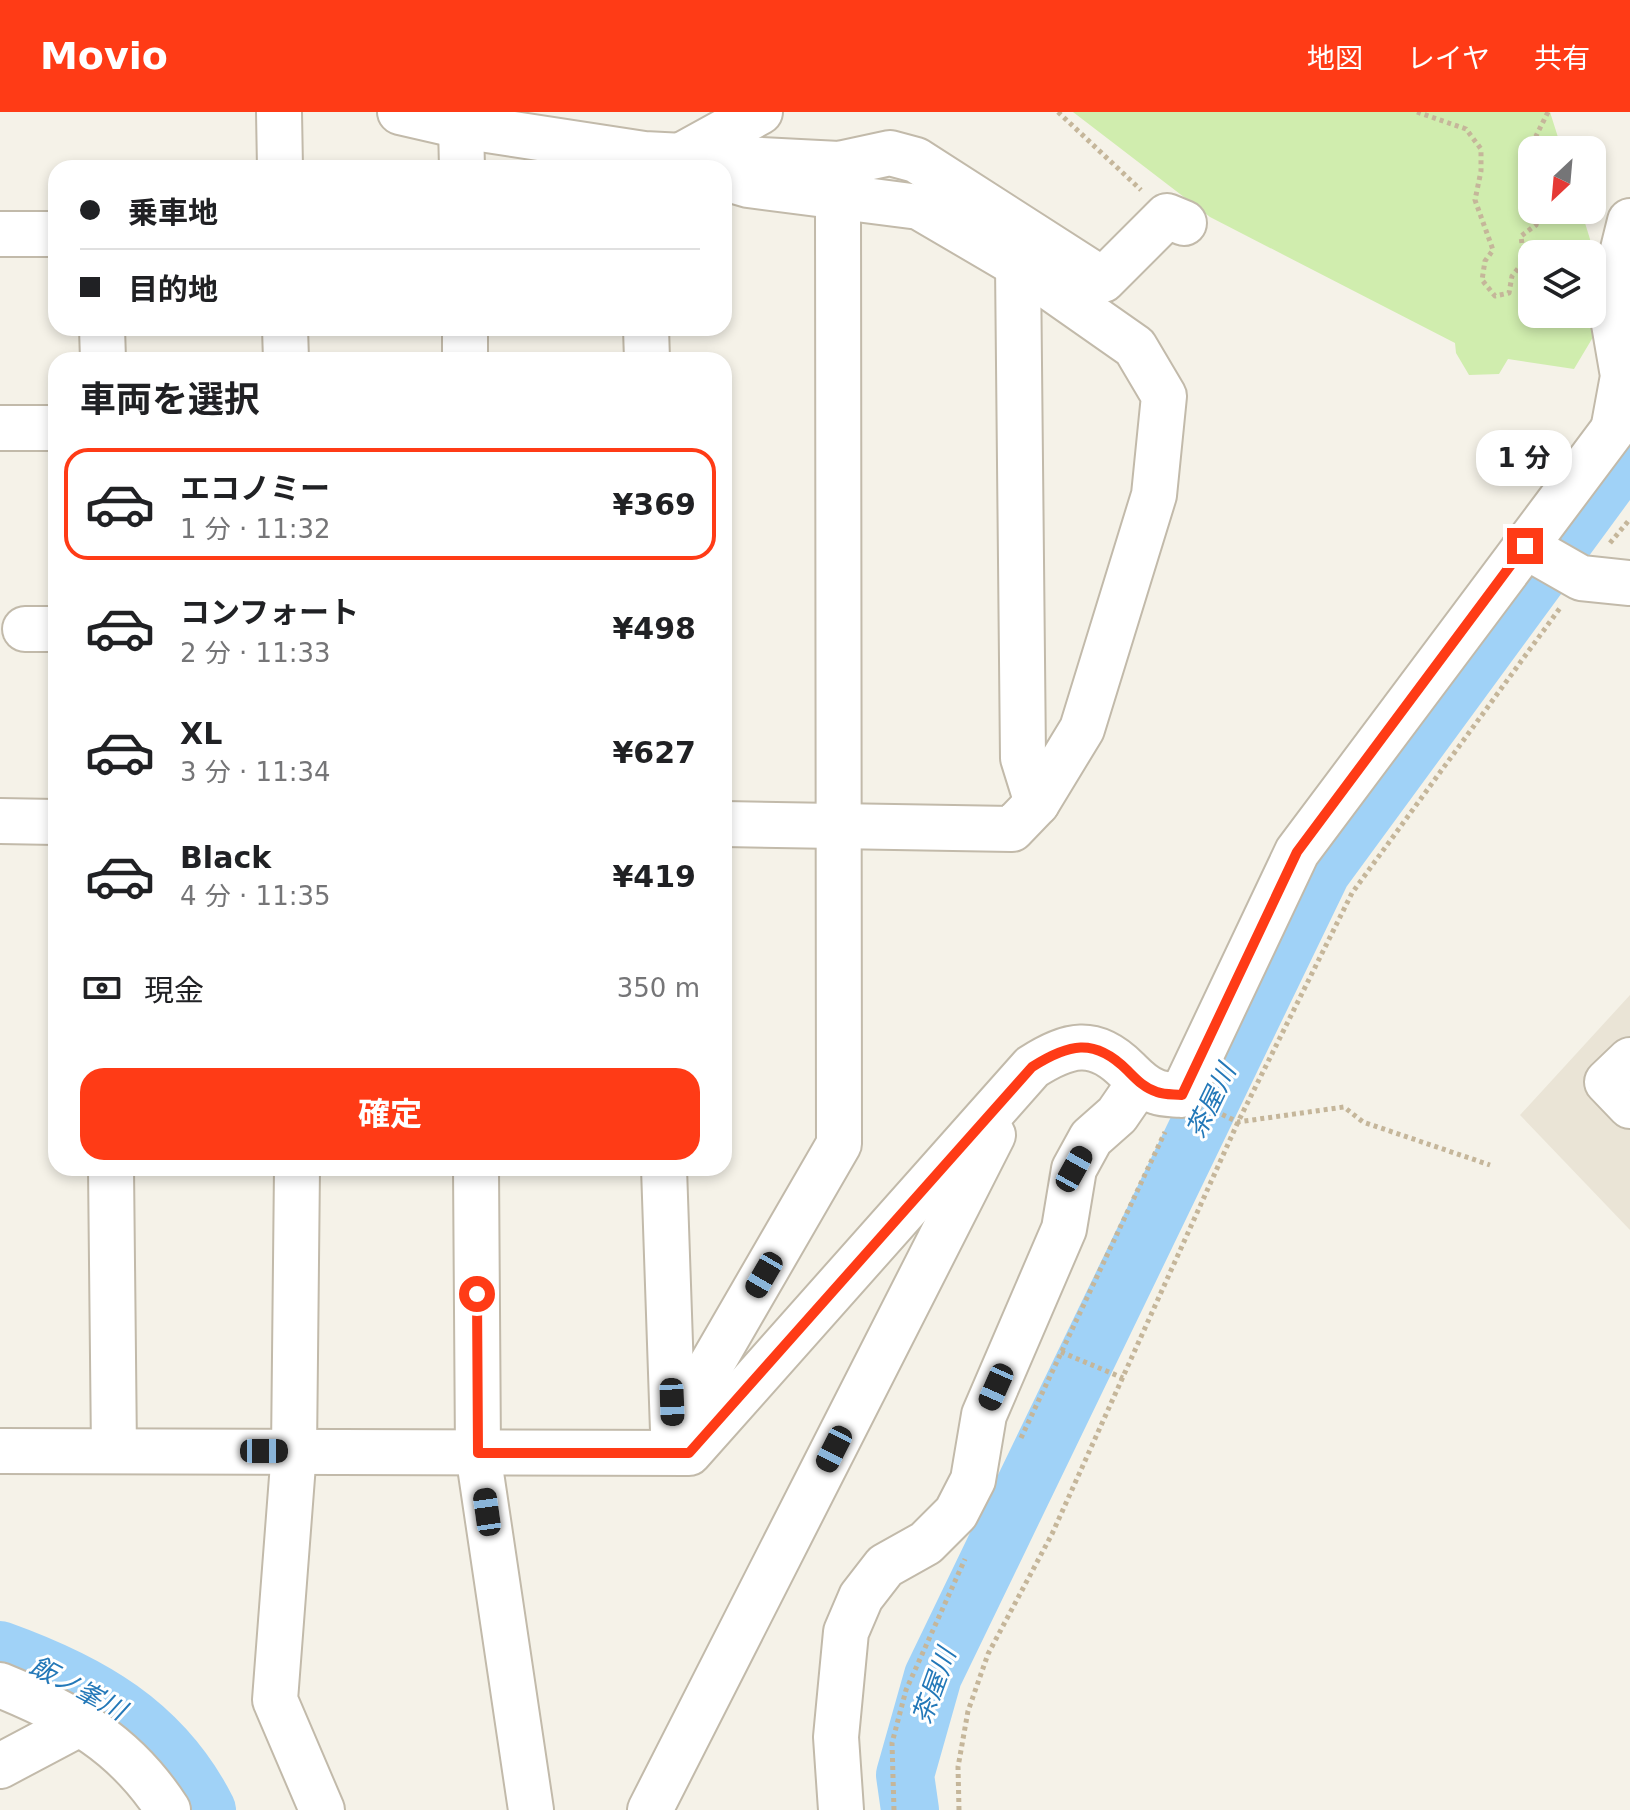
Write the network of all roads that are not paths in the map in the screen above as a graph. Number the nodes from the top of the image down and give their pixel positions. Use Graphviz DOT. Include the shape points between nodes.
graph roads {
  1 [pos="279,112"];
  2 [pos="400,112"];
  3 [pos="760,112"];
  4 [pos="462,147"];
  5 [pos="280,160"];
  6 [pos="650,160"];
  7 [pos="667,160"];
  8 [pos="732,162"];
  9 [pos="732,180"];
  10 [pos="838,197"];
  11 [pos="1176,219"];
  12 [pos="1630,221"];
  13 [pos="0,234"];
  14 [pos="48,234"];
  15 [pos="1018,265"];
  16 [pos="1624,393"];
  17 [pos="0,428"];
  18 [pos="48,428"];
  19 [pos="1525,546"];
  20 [pos="1630,583"];
  21 [pos="1037,803"];
  22 [pos="0,821"];
  23 [pos="48,822"];
  24 [pos="732,824"];
  25 [pos="837,826"];
  26 [pos="1630,1060"];
  27 [pos="1020,1083"];
  28 [pos="1139,1083"];
  29 [pos="1630,1106"];
  30 [pos="111,1176"];
  31 [pos="297,1176"];
  32 [pos="476,1176"];
  33 [pos="664,1176"];
  34 [pos="681,1442"];
  35 [pos="0,1451"];
  36 [pos="114,1451"];
  37 [pos="294,1451"];
  38 [pos="478,1453"];
  39 [pos="0,1685"];
  40 [pos="83,1722"];
  41 [pos="0,1766"];
  42 [pos="168,1810"];
  43 [pos="322,1810"];
  44 [pos="531,1810"];
  45 [pos="650,1810"];
  46 [pos="841,1810"];
  1 -- 5 [label="street"];
  2 -- 4 [label="street"];
  3 -- 7 [label="street"];
  4 -- 6 [label="street"];
  8 -- 11 [label="street" via="839,164 890,153 916,160 1103,280"];
  9 -- 10 [label="street"];
  10 -- 15 [label="street" via="919,207"];
  10 -- 25 [label="street"];
  12 -- 16 [label="street" via="1613,290"];
  13 -- 14 [label="street"];
  15 -- 21 [label="street" via="1023,758"];
  15 -- 21 [label="street" via="1135,347 1164,396 1154,495 1082,729"];
  16 -- 19 [label="street"];
  17 -- 18 [label="street"];
  19 -- 20 [label="street" via="1581,578"];
  19 -- 28 [label="street" via="1297,852 1182,1095 1158,1093"];
  21 -- 25 [label="street" via="1012,829"];
  22 -- 23 [label="street"];
  24 -- 25 [label="street"];
  25 -- 34 [label="street" via="839,1144"];
  26 -- 29 [label="street" via="1607,1082"];
  27 -- 28 [label="street" via="1032,1067 1078,1046 1103,1051"];
  27 -- 34 [label="street"];
  27 -- 45 [label="street"];
  28 -- 46 [label="street" via="1117,1115 1091,1138 1074,1169 1064,1229 984,1415 973,1480 956,1513 926,1543 885,1566 861,1597 846,1632 836,1737"];
  30 -- 36 [label="street"];
  31 -- 37 [label="street"];
  32 -- 38 [label="street"];
  33 -- 34 [label="street"];
  34 -- 38 [label="street"];
  35 -- 36 [label="street"];
  36 -- 37 [label="street"];
  37 -- 38 [label="street"];
  37 -- 43 [label="street" via="275,1700"];
  38 -- 44 [label="street"];
  39 -- 40 [label="street"];
  40 -- 41 [label="street"];
  40 -- 42 [label="street" via="112,1745"];
}
